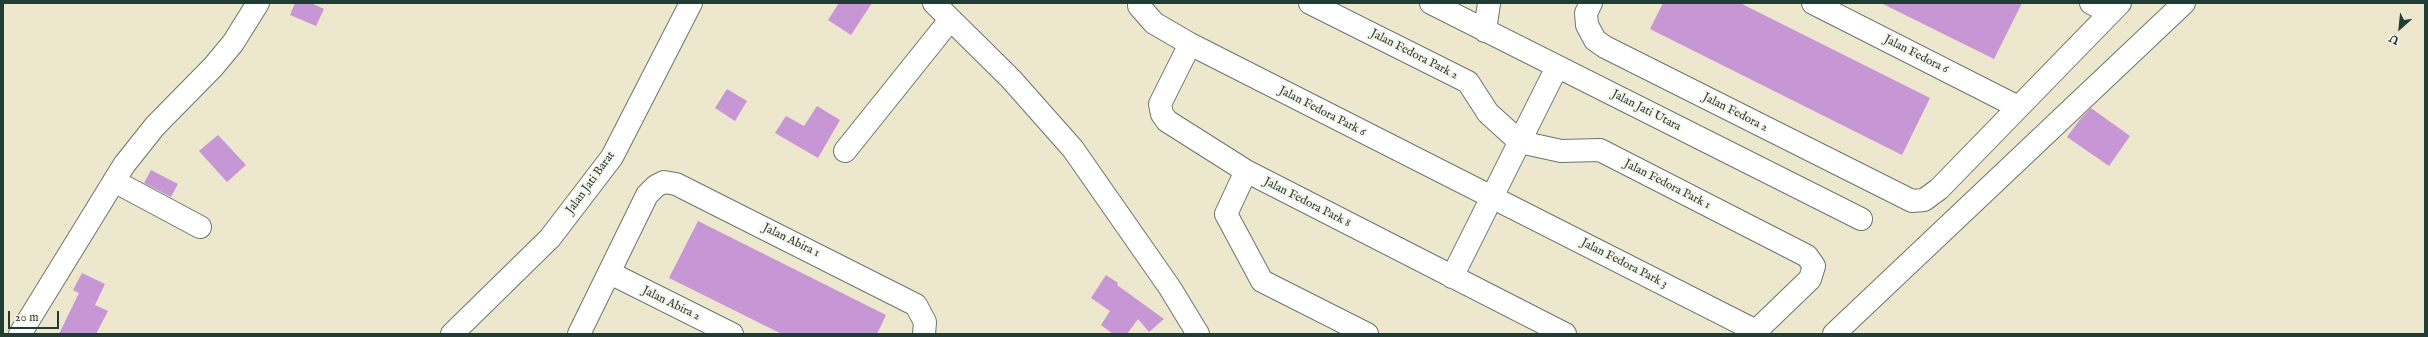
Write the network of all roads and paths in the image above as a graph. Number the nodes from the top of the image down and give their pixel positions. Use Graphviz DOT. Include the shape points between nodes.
graph roads {
  1 [pos="258,3"];
  2 [pos="691,3"];
  3 [pos="934,3"];
  4 [pos="1139,3"];
  5 [pos="1310,3"];
  6 [pos="1431,3"];
  7 [pos="1489,3"];
  8 [pos="1591,3"];
  9 [pos="1813,3"];
  10 [pos="2091,3"];
  11 [pos="2184,3"];
  12 [pos="2115,8"];
  13 [pos="950,20"];
  14 [pos="1485,31"];
  15 [pos="1190,44"];
  16 [pos="1557,67"];
  17 [pos="2018,107"];
  18 [pos="1520,142"];
  19 [pos="845,151"];
  20 [pos="1246,171"];
  21 [pos="114,181"];
  22 [pos="1492,197"];
  23 [pos="1861,219"];
  24 [pos="200,227"];
  25 [pos="610,273"];
  26 [pos="1452,277"];
  27 [pos="1318,309"];
  28 [pos="1755,333"];
  29 [pos="20,334"];
  30 [pos="452,334"];
  31 [pos="579,334"];
  32 [pos="732,334"];
  33 [pos="924,334"];
  34 [pos="1198,334"];
  35 [pos="1344,334"];
  36 [pos="1367,334"];
  37 [pos="1565,334"];
  38 [pos="1834,334"];
  1 -- 21 [label="street" via="213,67 155,126"];
  2 -- 30 [label="street, Jalan Jati Barat" via="612,158 550,238"];
  3 -- 13 [label="street"];
  4 -- 15 [label="street, Jalan Fedora Park 6" via="1154,23"];
  5 -- 18 [label="street, Jalan Fedora Park 2" via="1468,82 1488,113"];
  6 -- 14 [label="street, Jalan Jati Utara"];
  7 -- 14 [label="street"];
  8 -- 17 [label="street, Jalan Fedora 2" via="1586,13 1587,25 1595,40 1605,47 1912,201 1924,200 1939,189"];
  9 -- 17 [label="street, Jalan Fedora 6"];
  10 -- 12 [label="street"];
  11 -- 38 [label="street"];
  12 -- 17 [label="street"];
  13 -- 19 [label="street"];
  13 -- 34 [label="street" via="1011,79 1073,149 1166,282"];
  14 -- 16 [label="street, Jalan Jati Utara"];
  15 -- 20 [label="street, Jalan Fedora Park 8" via="1160,104 1162,114 1167,121"];
  15 -- 22 [label="street, Jalan Fedora Park 6"];
  16 -- 18 [label="street"];
  16 -- 23 [label="street, Jalan Jati Utara"];
  18 -- 22 [label="street"];
  18 -- 28 [label="street, Jalan Fedora Park 1" via="1561,151 1600,150 1807,256 1814,266 1810,279"];
  20 -- 26 [label="street, Jalan Fedora Park 8"];
  20 -- 27 [label="street" via="1226,214 1262,281"];
  21 -- 24 [label="street"];
  21 -- 29 [label="street"];
  22 -- 26 [label="street"];
  22 -- 28 [label="street, Jalan Fedora Park 3"];
  25 -- 31 [label="street"];
  25 -- 32 [label="street, Jalan Abira 2"];
  25 -- 33 [label="street, Jalan Abira 1" via="647,195 664,182 676,184 916,305 925,322"];
  26 -- 37 [label="street, Jalan Fedora Park 8"];
  27 -- 35 [label="street"];
  27 -- 36 [label="street"];
}
